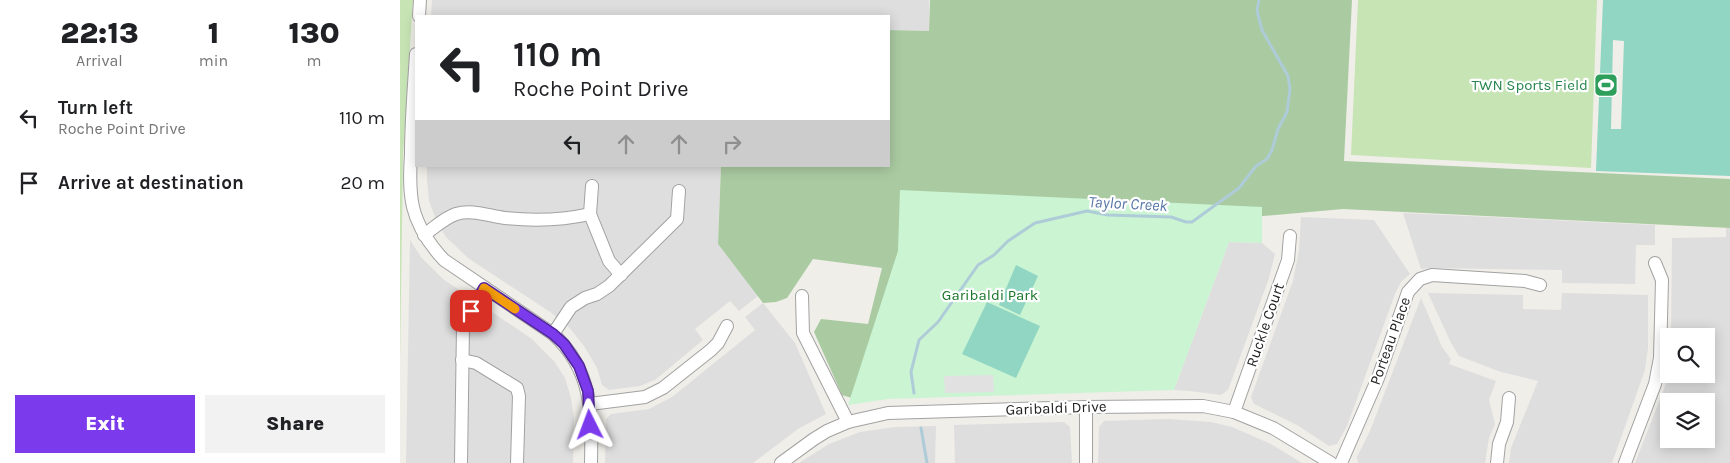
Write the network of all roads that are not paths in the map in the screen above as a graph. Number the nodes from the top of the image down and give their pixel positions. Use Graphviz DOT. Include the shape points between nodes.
graph roads {
  1 [pos="420,0"];
  2 [pos="419,15"];
  3 [pos="415,86"];
  4 [pos="414,118"];
  5 [pos="592,186"];
  6 [pos="679,191"];
  7 [pos="590,214"];
  8 [pos="424,235"];
  9 [pos="1290,236"];
  10 [pos="1655,263"];
  11 [pos="621,275"];
  12 [pos="1540,285"];
  13 [pos="484,288"];
  14 [pos="802,296"];
  15 [pos="727,326"];
  16 [pos="553,334"];
  17 [pos="462,360"];
  18 [pos="1509,398"];
  19 [pos="590,404"];
  20 [pos="1086,407"];
  21 [pos="1234,412"];
  22 [pos="848,422"];
  23 [pos="461,463"];
  24 [pos="517,463"];
  25 [pos="591,463"];
  26 [pos="781,463"];
  27 [pos="1086,463"];
  28 [pos="1331,463"];
  29 [pos="1341,463"];
  30 [pos="1497,463"];
  31 [pos="1625,463"];
  1 -- 2 [label="street"];
  3 -- 4 [label="street"];
  4 -- 8 [label="street" via="411,194"];
  5 -- 7 [label="street"];
  6 -- 11 [label="street" via="676,219"];
  7 -- 8 [label="street" via="541,219 458,213 447,217"];
  7 -- 11 [label="street" via="609,261"];
  8 -- 13 [label="street" via="444,260"];
  9 -- 21 [label="street, Ruckle Court" via="1288,260"];
  10 -- 31 [label="street" via="1662,280 1660,358 1655,384"];
  11 -- 16 [label="street" via="597,294 571,307"];
  12 -- 29 [label="street, Porteau Place" via="1525,281 1432,275 1420,280 1408,292 1378,378"];
  13 -- 16 [label="street"];
  13 -- 17 [label="street" via="463,327"];
  14 -- 22 [label="street" via="803,333"];
  15 -- 19 [label="street" via="711,350 663,388 645,397"];
  16 -- 19 [label="street" via="579,366"];
  17 -- 23 [label="street"];
  17 -- 24 [label="street" via="476,363 517,388"];
  18 -- 30 [label="street"];
  19 -- 25 [label="street"];
  20 -- 21 [label="street, Garibaldi Drive" via="1202,406"];
  20 -- 22 [label="street, Garibaldi Drive" via="888,413"];
  20 -- 27 [label="street"];
  21 -- 28 [label="street, Garibaldi Drive" via="1273,428"];
  22 -- 26 [label="street, Garibaldi Drive" via="827,431"];
}
